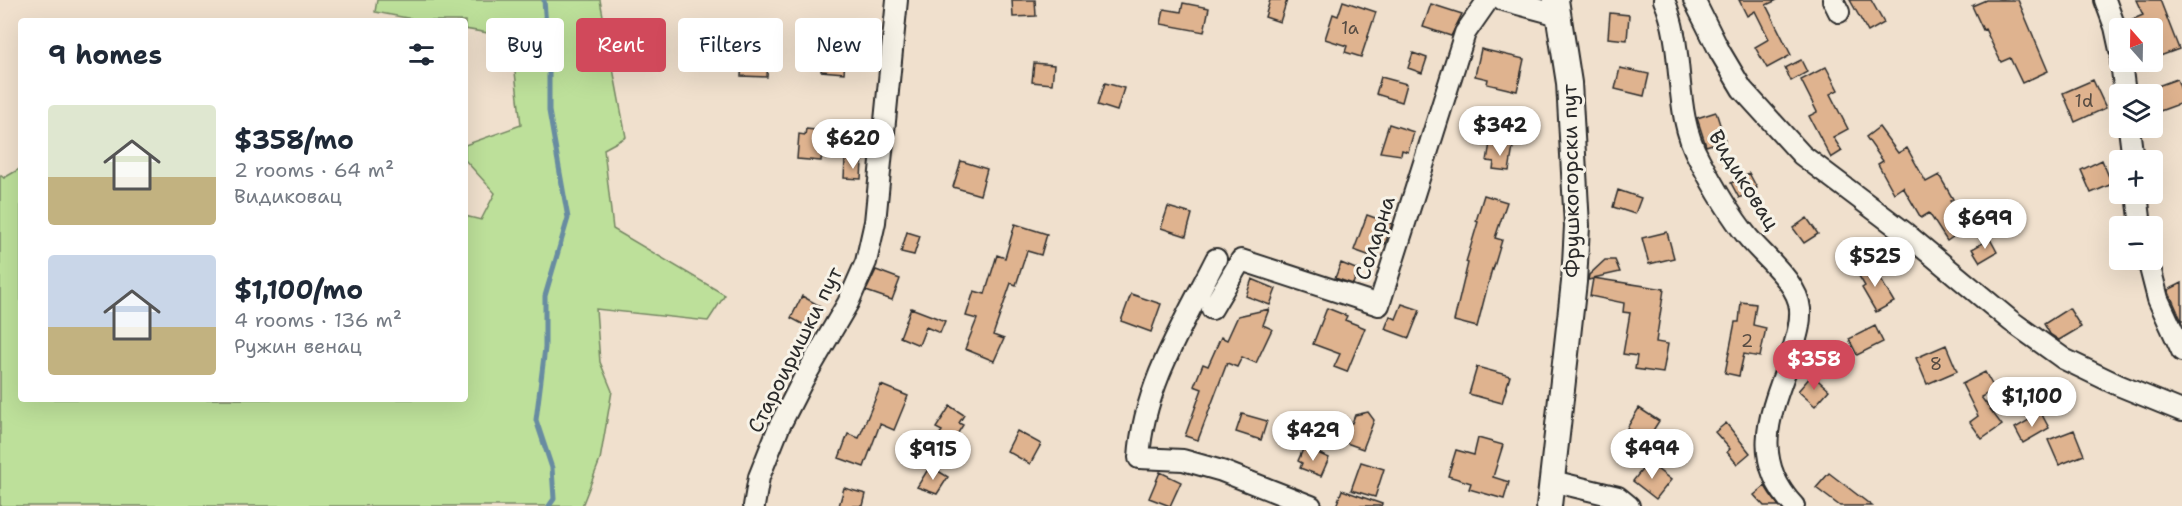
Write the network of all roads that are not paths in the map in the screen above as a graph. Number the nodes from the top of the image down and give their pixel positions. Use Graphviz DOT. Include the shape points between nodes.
graph roads {
  1 [pos="897,0"];
  2 [pos="1488,0"];
  3 [pos="1503,0"];
  4 [pos="1664,0"];
  5 [pos="1694,0"];
  6 [pos="2105,0"];
  7 [pos="1557,7"];
  8 [pos="2112,18"];
  9 [pos="1216,259"];
  10 [pos="2151,270"];
  11 [pos="1212,309"];
  12 [pos="2182,351"];
  13 [pos="2182,411"];
  14 [pos="1552,481"];
  15 [pos="754,506"];
  16 [pos="1311,506"];
  17 [pos="1548,506"];
  18 [pos="1629,506"];
  19 [pos="1794,506"];
  1 -- 15 [label="street, Староиришки пут" via="875,222 866,262 848,303 779,427 759,477"];
  2 -- 11 [label="street, Соларна" via="1465,33 1379,305 1241,260"];
  3 -- 7 [label="street"];
  4 -- 19 [label="street, Видиковац" via="1673,30 1688,136 1746,235 1786,279 1800,303 1800,329 1766,437 1775,479"];
  5 -- 13 [label="street" via="1742,89 1802,155 2064,359"];
  6 -- 8 [label="street"];
  7 -- 14 [label="street, Фрушкогорски пут" via="1569,82 1576,226 1574,282"];
  9 -- 16 [label="street" via="1155,385 1142,425 1139,458 1183,460 1213,468"];
  10 -- 12 [label="street" via="2158,299"];
  14 -- 17 [label="street, Фрушкогорски пут"];
  14 -- 18 [label="street" via="1618,497"];
}
